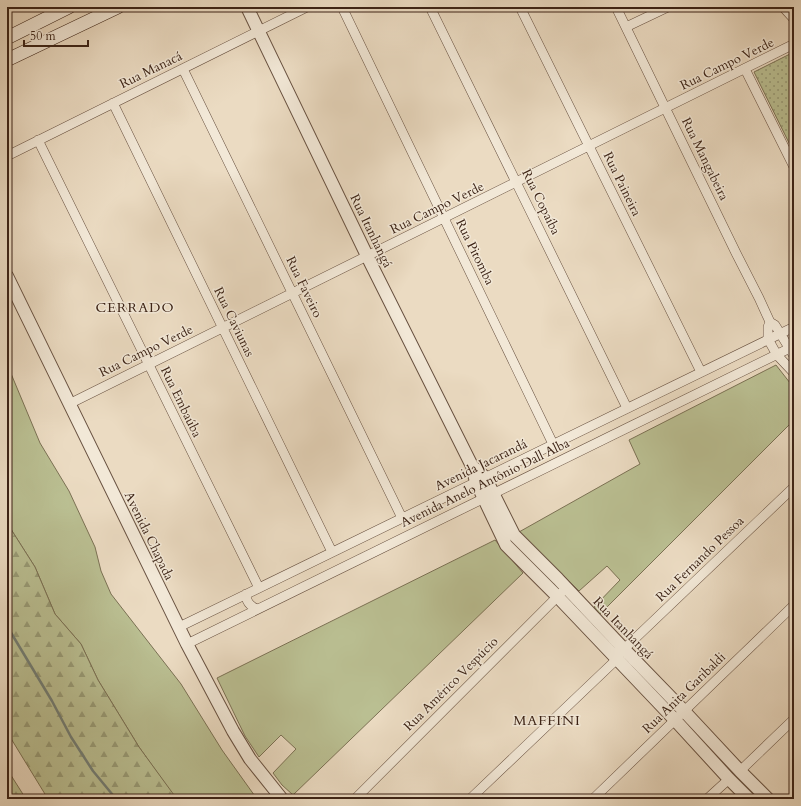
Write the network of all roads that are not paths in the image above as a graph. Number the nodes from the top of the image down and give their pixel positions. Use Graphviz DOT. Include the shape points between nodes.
graph roads {
  1 [pos="118,7"];
  2 [pos="247,7"];
  3 [pos="307,7"];
  4 [pos="342,7"];
  5 [pos="430,7"];
  6 [pos="520,7"];
  7 [pos="616,7"];
  8 [pos="668,7"];
  9 [pos="783,7"];
  10 [pos="63,8"];
  11 [pos="794,19"];
  12 [pos="626,27"];
  13 [pos="259,31"];
  14 [pos="7,38"];
  15 [pos="794,44"];
  16 [pos="7,60"];
  17 [pos="183,68"];
  18 [pos="746,69"];
  19 [pos="113,103"];
  20 [pos="666,109"];
  21 [pos="38,140"];
  22 [pos="589,146"];
  23 [pos="7,156"];
  24 [pos="794,167"];
  25 [pos="517,182"];
  26 [pos="444,218"];
  27 [pos="368,256"];
  28 [pos="7,276"];
  29 [pos="293,293"];
  30 [pos="770,322"];
  31 [pos="794,327"];
  32 [pos="223,328"];
  33 [pos="780,334"];
  34 [pos="768,339"];
  35 [pos="792,350"];
  36 [pos="778,354"];
  37 [pos="149,365"];
  38 [pos="791,370"];
  39 [pos="701,372"];
  40 [pos="69,404"];
  41 [pos="627,408"];
  42 [pos="553,444"];
  43 [pos="480,479"];
  44 [pos="794,487"];
  45 [pos="488,496"];
  46 [pos="402,518"];
  47 [pos="332,552"];
  48 [pos="566,587"];
  49 [pos="259,588"];
  50 [pos="246,594"];
  51 [pos="557,596"];
  52 [pos="794,605"];
  53 [pos="257,609"];
  54 [pos="179,627"];
  55 [pos="187,644"];
  56 [pos="621,654"];
  57 [pos="684,711"];
  58 [pos="794,719"];
  59 [pos="675,720"];
  60 [pos="740,771"];
  61 [pos="729,779"];
  62 [pos="282,799"];
  63 [pos="355,799"];
  64 [pos="470,799"];
  65 [pos="593,799"];
  66 [pos="708,799"];
  67 [pos="749,799"];
  68 [pos="768,799"];
  1 -- 16 [label="main road"];
  2 -- 13 [label="street, Rua Itanhangá"];
  3 -- 13 [label="street, Rua Manacá"];
  4 -- 26 [label="street, Rua Pitomba"];
  5 -- 25 [label="street, Rua Copaíba"];
  6 -- 22 [label="street, Rua Paineira"];
  7 -- 12 [label="street, Rua Mangabeira"];
  8 -- 12 [label="street"];
  9 -- 11 [label="street"];
  10 -- 14 [label="main road"];
  12 -- 20 [label="street, Rua Mangabeira"];
  13 -- 17 [label="street, Rua Manacá"];
  13 -- 27 [label="street, Rua Itanhangá"];
  15 -- 18 [label="street, Rua Campo Verde"];
  17 -- 19 [label="street, Rua Manacá"];
  17 -- 29 [label="street, Rua Faveiro"];
  18 -- 20 [label="street, Rua Campo Verde"];
  18 -- 24 [label="street"];
  19 -- 21 [label="street, Rua Manacá"];
  19 -- 32 [label="street, Rua Caviunas"];
  20 -- 22 [label="street, Rua Campo Verde"];
  20 -- 30 [label="street, Rua Mangabeira"];
  21 -- 23 [label="street, Rua Manacá"];
  21 -- 37 [label="street, Rua Embaúba"];
  22 -- 25 [label="street, Rua Campo Verde"];
  22 -- 39 [label="street, Rua Paineira"];
  25 -- 26 [label="street, Rua Campo Verde"];
  25 -- 41 [label="street, Rua Copaíba"];
  26 -- 27 [label="street, Rua Campo Verde"];
  26 -- 42 [label="street, Rua Pitomba"];
  27 -- 29 [label="street, Rua Campo Verde"];
  27 -- 43 [label="street, Rua Itanhangá"];
  28 -- 40 [label="street, Avenida Chapada"];
  29 -- 32 [label="street, Rua Campo Verde"];
  29 -- 46 [label="street, Rua Faveiro"];
  30 -- 33 [label="street, Rua Mangabeira"];
  30 -- 34 [label="street"];
  31 -- 33 [label="street, Avenida Jacarandá"];
  32 -- 37 [label="street, Rua Campo Verde"];
  32 -- 47 [label="street, Rua Caviunas"];
  33 -- 34 [label="street, Avenida Jacarandá"];
  33 -- 35 [label="street, Rua Mangabeira"];
  34 -- 36 [label="street"];
  34 -- 39 [label="street, Avenida Jacarandá"];
  35 -- 36 [label="street, Avenida Anelo Antônio Dall Alba"];
  36 -- 38 [label="street"];
  36 -- 45 [label="street, Avenida Anelo Antônio Dall Alba"];
  37 -- 40 [label="street, Rua Campo Verde"];
  37 -- 49 [label="street, Rua Embaúba"];
  39 -- 41 [label="street, Avenida Jacarandá"];
  40 -- 54 [label="street, Avenida Chapada"];
  41 -- 42 [label="street, Avenida Jacarandá"];
  42 -- 43 [label="street, Avenida Jacarandá"];
  43 -- 45 [label="street, Rua Itanhangá"];
  43 -- 46 [label="street, Avenida Jacarandá"];
  44 -- 56 [label="street, Rua Fernando Pessoa"];
  45 -- 48 [label="street, Rua Itanhangá" via="514,535"];
  45 -- 51 [label="street, Rua Itanhangá" via="506,545"];
  45 -- 53 [label="street, Avenida Anelo Antônio Dall Alba"];
  46 -- 47 [label="street, Avenida Jacarandá"];
  47 -- 49 [label="street, Avenida Jacarandá"];
  48 -- 51 [label="street, Rua Américo Vespúcio"];
  48 -- 56 [label="street, Rua Itanhangá"];
  49 -- 50 [label="street, Avenida Jacarandá"];
  50 -- 53 [label="street" via="248,603"];
  50 -- 54 [label="street, Avenida Jacarandá"];
  51 -- 56 [label="street, Rua Itanhangá"];
  51 -- 63 [label="street, Rua Américo Vespúcio"];
  52 -- 57 [label="street, Rua Anita Garibaldi"];
  53 -- 55 [label="street, Avenida Anelo Antônio Dall Alba"];
  54 -- 55 [label="street, Avenida Chapada"];
  55 -- 62 [label="street, Avenida Chapada" via="233,731"];
  56 -- 57 [label="street, Rua Itanhangá"];
  56 -- 59 [label="street, Rua Itanhangá"];
  56 -- 64 [label="street, Rua Fernando Pessoa"];
  57 -- 59 [label="street, Rua Anita Garibaldi"];
  57 -- 60 [label="street, Rua Itanhangá"];
  58 -- 60 [label="street"];
  59 -- 61 [label="street, Rua Itanhangá"];
  59 -- 65 [label="street, Rua Anita Garibaldi"];
  60 -- 68 [label="street, Rua Itanhangá"];
  61 -- 66 [label="street"];
  61 -- 67 [label="street, Rua Itanhangá"];
}
